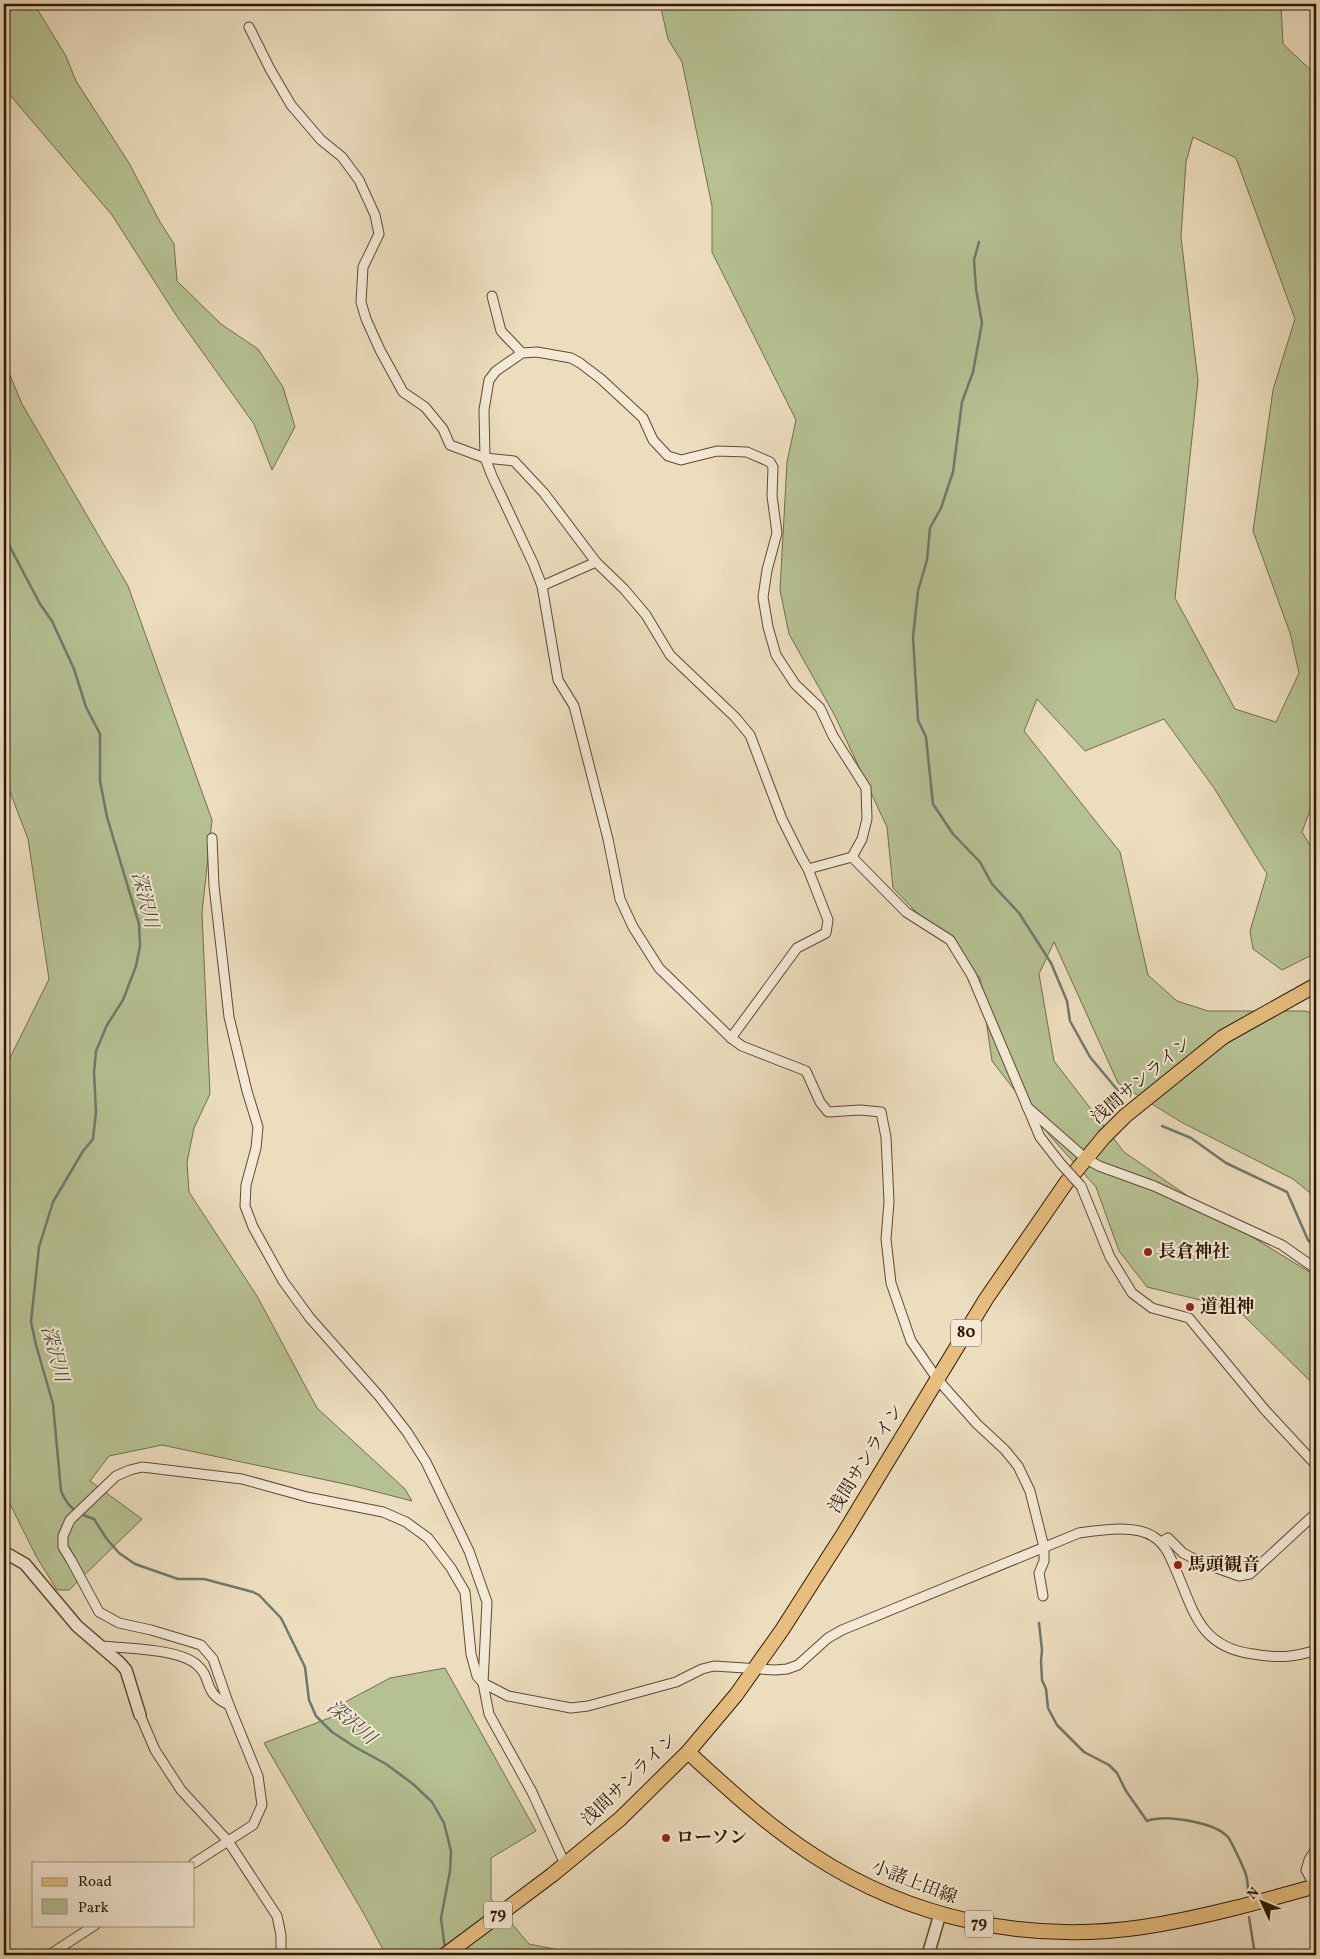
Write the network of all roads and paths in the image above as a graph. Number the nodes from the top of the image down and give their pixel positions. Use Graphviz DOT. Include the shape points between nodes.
graph roads {
  1 [pos="249,27"];
  2 [pos="492,296"];
  3 [pos="522,353"];
  4 [pos="485,458"];
  5 [pos="596,562"];
  6 [pos="542,586"];
  7 [pos="212,838"];
  8 [pos="852,857"];
  9 [pos="808,869"];
  10 [pos="1316,985"];
  11 [pos="731,1038"];
  12 [pos="1026,1106"];
  13 [pos="1086,1158"];
  14 [pos="1316,1269"];
  15 [pos="938,1380"];
  16 [pos="1316,1465"];
  17 [pos="1316,1513"];
  18 [pos="1161,1542"];
  19 [pos="1044,1547"];
  20 [pos="4,1552"];
  21 [pos="1043,1596"];
  22 [pos="101,1646"];
  23 [pos="1316,1650"];
  24 [pos="756,1669"];
  25 [pos="484,1683"];
  26 [pos="229,1705"];
  27 [pos="140,1715"];
  28 [pos="688,1752"];
  29 [pos="228,1841"];
  30 [pos="1316,1849"];
  31 [pos="195,1862"];
  32 [pos="565,1864"];
  33 [pos="1316,1887"];
  34 [pos="940,1914"];
  35 [pos="94,1926"];
  36 [pos="49,1955"];
  37 [pos="281,1955"];
  38 [pos="445,1955"];
  39 [pos="928,1955"];
  1 -- 4 [label="street" via="292,104 321,140 342,157 359,180 375,215 379,234 363,267 361,302 395,379 404,392 425,407 443,429 450,445"];
  2 -- 3 [label="street" via="501,331"];
  3 -- 4 [label="street" via="496,371 489,380 484,410"];
  3 -- 8 [label="street" via="537,352 571,358 580,363 643,418 653,440 668,456 681,460 717,451 747,452 770,462 777,533 763,597 768,627 776,655 795,684 820,708 866,788 867,819 862,839"];
  4 -- 5 [label="street" via="514,461 544,493"];
  4 -- 6 [label="street"];
  5 -- 6 [label="street"];
  5 -- 9 [label="street" via="646,615 670,655 750,735 782,819"];
  6 -- 11 [label="street" via="558,680 574,706 620,899 659,968"];
  7 -- 25 [label="street" via="214,886 229,1016 258,1127 245,1206 283,1281 310,1318 379,1396 426,1462 469,1551 487,1602"];
  8 -- 9 [label="street"];
  8 -- 12 [label="street" via="906,912 950,940 972,976"];
  9 -- 11 [label="street" via="828,920 826,933 797,948"];
  10 -- 13 [label="main road, 浅間サンライン / 80" via="1223,1037 1125,1116"];
  11 -- 15 [label="street" via="742,1046 806,1071 828,1112 882,1112 889,1202 886,1239 891,1283 911,1341"];
  12 -- 13 [label="street"];
  12 -- 16 [label="street, bridge" via="1040,1137 1081,1186 1110,1257 1132,1293 1152,1308 1189,1318 1265,1410"];
  13 -- 14 [label="street" via="1282,1245"];
  13 -- 15 [label="main road, 浅間サンライン / 80" via="986,1299"];
  15 -- 19 [label="street" via="1018,1466 1030,1491"];
  15 -- 24 [label="main road, 浅間サンライン / 80"];
  17 -- 18 [label="street" via="1250,1574 1239,1576 1200,1562 1183,1553 1168,1538"];
  18 -- 19 [label="street" via="1152,1535 1122,1529 1079,1533"];
  18 -- 23 [label="street" via="1202,1628 1219,1644 1236,1652 1279,1658"];
  19 -- 21 [label="street" via="1044,1561 1039,1572"];
  19 -- 24 [label="street" via="842,1630 798,1665 788,1669"];
  20 -- 22 [label="street" via="25,1564 77,1626"];
  22 -- 26 [label="street" via="183,1656 197,1664 206,1675 210,1691"];
  22 -- 27 [label="street" via="126,1670"];
  24 -- 25 [label="street" via="714,1666 676,1682 571,1708 508,1696"];
  24 -- 28 [label="main road, 浅間サンライン / 80"];
  25 -- 26 [label="street" via="477,1676 471,1654 465,1592 452,1568 428,1538 406,1522 383,1512 307,1497 242,1479 142,1467 116,1476 70,1520 63,1536 63,1548 99,1612 118,1623 201,1645 213,1659"];
  25 -- 32 [label="street" via="489,1714 532,1792"];
  26 -- 29 [label="street" via="258,1776 262,1804 253,1825"];
  27 -- 29 [label="street" via="155,1750 181,1790"];
  28 -- 32 [label="main road, 浅間サンライン / 79" via="620,1819"];
  28 -- 34 [label="main road, 小諸上田線 / 79" via="767,1822 813,1855 883,1894"];
  29 -- 31 [label="street"];
  29 -- 37 [label="street" via="277,1916"];
  30 -- 33 [label="street" via="1306,1870"];
  32 -- 38 [label="main road, 浅間サンライン / 79"];
  33 -- 34 [label="main road, 小諸上田線 / 79" via="1181,1920 1106,1931 1008,1928"];
  34 -- 39 [label="street"];
  35 -- 36 [label="street"];
}
